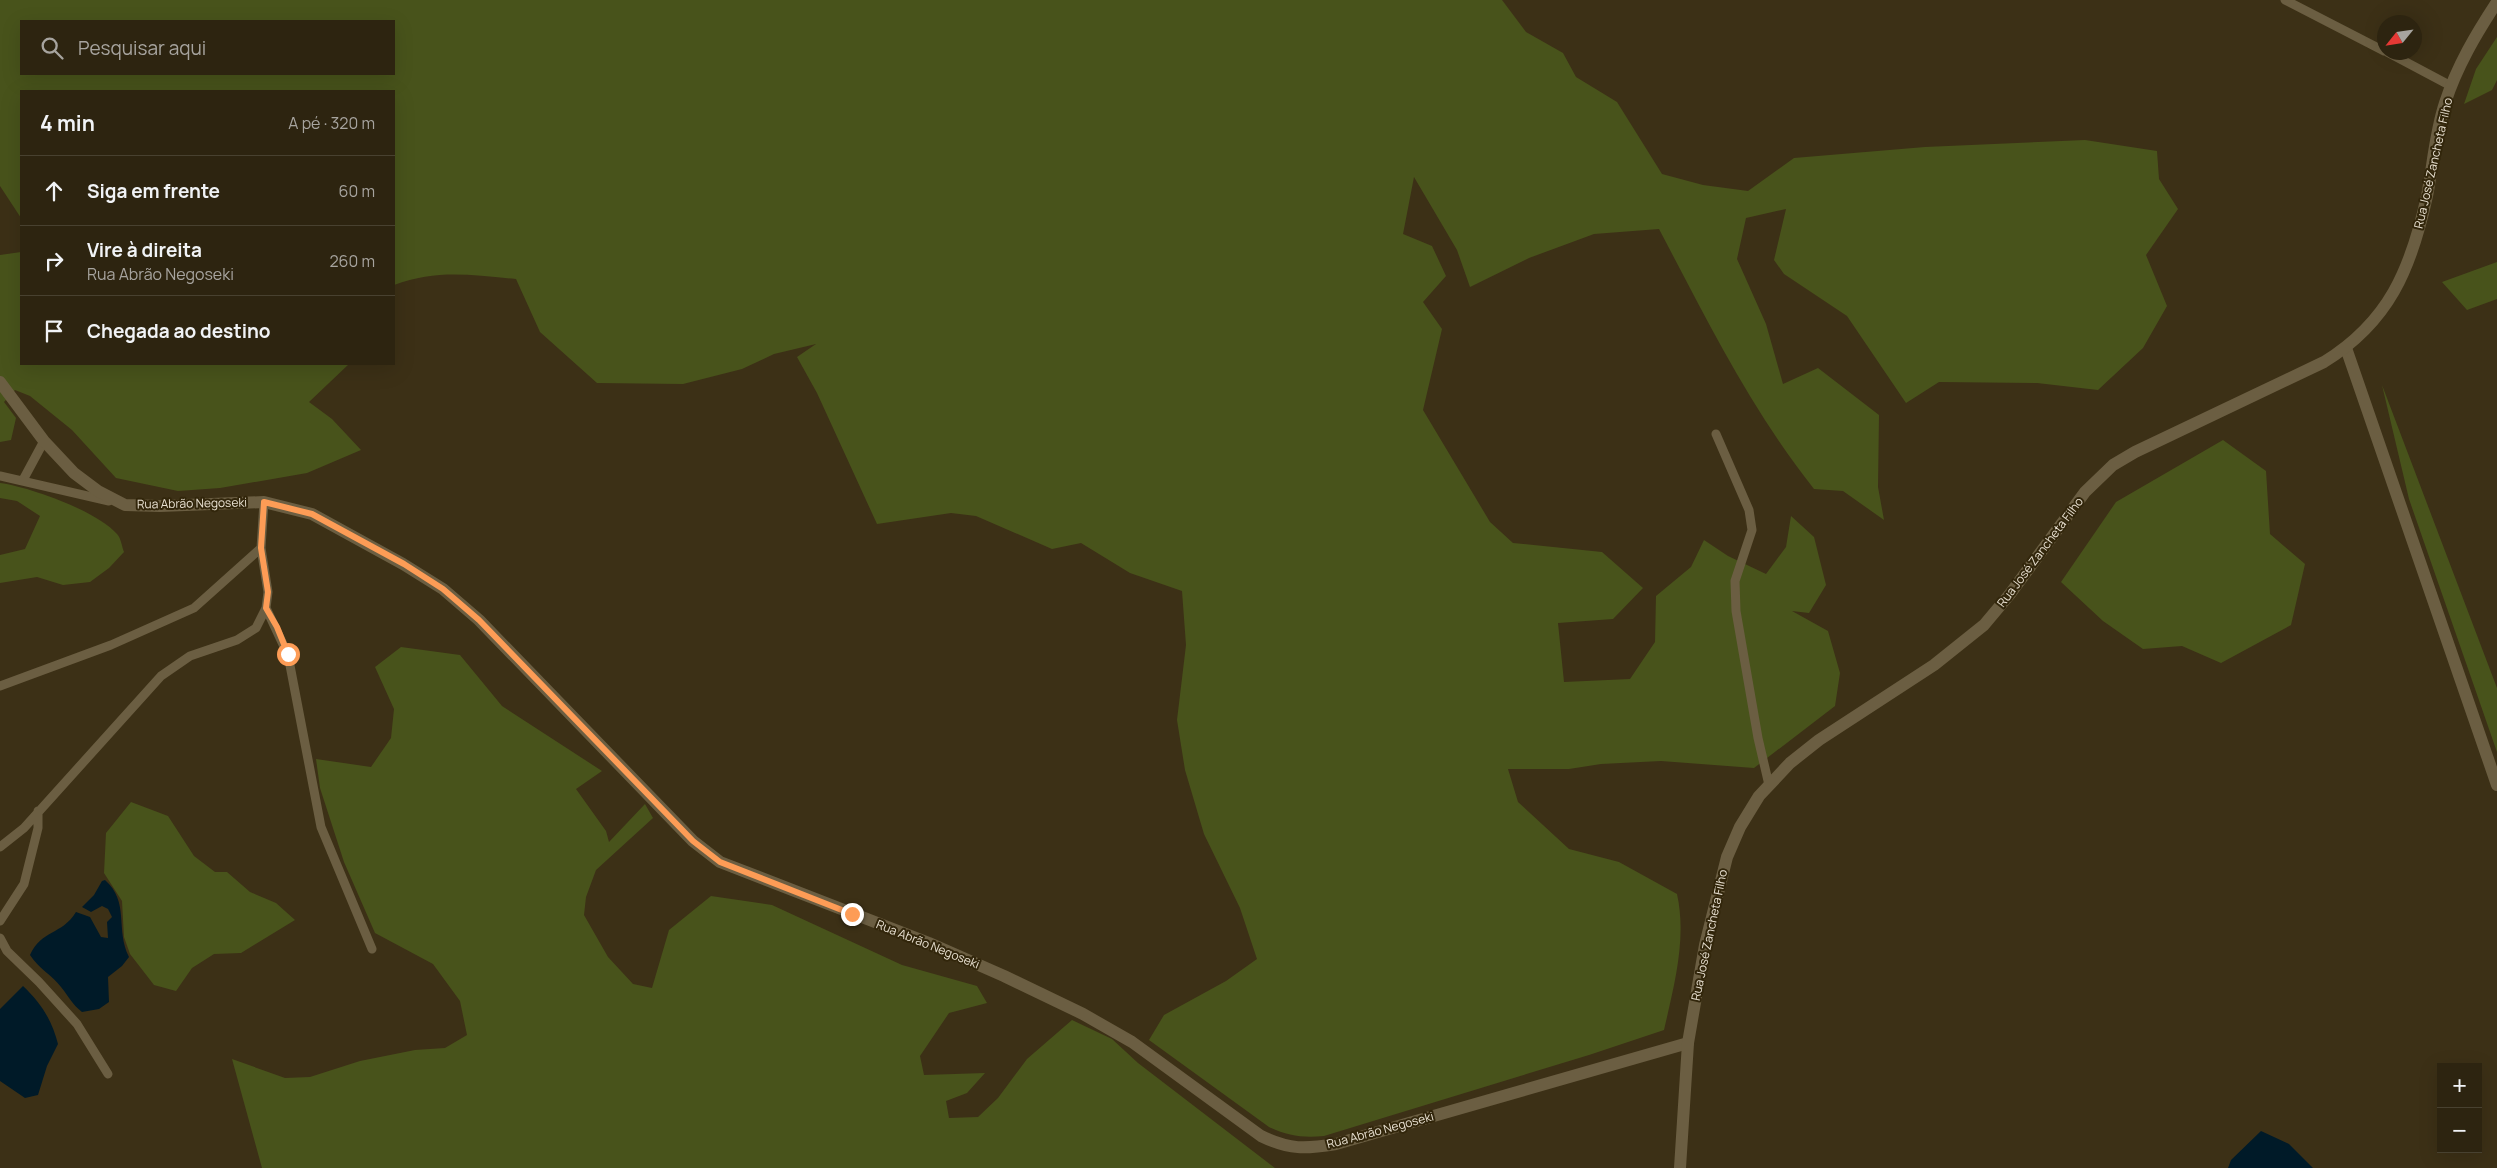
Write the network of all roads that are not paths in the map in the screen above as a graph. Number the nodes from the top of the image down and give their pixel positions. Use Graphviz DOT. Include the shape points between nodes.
graph roads {
  1 [pos="2284,0"];
  2 [pos="2497,2"];
  3 [pos="2377,47"];
  4 [pos="2401,60"];
  5 [pos="2451,86"];
  6 [pos="2346,348"];
  7 [pos="0,382"];
  8 [pos="1716,434"];
  9 [pos="44,441"];
  10 [pos="0,476"];
  11 [pos="23,480"];
  12 [pos="264,502"];
  13 [pos="125,504"];
  14 [pos="261,548"];
  15 [pos="266,608"];
  16 [pos="0,686"];
  17 [pos="1769,785"];
  18 [pos="2497,785"];
  19 [pos="38,812"];
  20 [pos="0,846"];
  21 [pos="0,921"];
  22 [pos="0,938"];
  23 [pos="372,948"];
  24 [pos="1688,1043"];
  25 [pos="108,1074"];
  26 [pos="1680,1168"];
  1 -- 3 [label="lane"];
  2 -- 5 [label="street, Rua José Zancheta Filho" via="2474,37"];
  4 -- 5 [label="lane"];
  5 -- 6 [label="street, Rua José Zancheta Filho" via="2435,142 2427,196 2404,271 2389,302 2368,329"];
  6 -- 17 [label="street, Rua José Zancheta Filho" via="2324,362 2114,465 2085,492 1984,625 1934,665 1819,740"];
  6 -- 18 [label="street"];
  7 -- 9 [label="street, Rua Abrão Negoseki"];
  8 -- 17 [label="lane" via="1748,510 1752,530 1735,581 1736,612"];
  9 -- 11 [label="lane"];
  9 -- 13 [label="street, Rua Abrão Negoseki" via="74,473 98,491"];
  10 -- 11 [label="lane"];
  11 -- 13 [label="lane"];
  12 -- 13 [label="street, Rua Abrão Negoseki" via="160,506"];
  12 -- 14 [label="lane"];
  12 -- 24 [label="street, Rua Abrão Negoseki" via="312,514 443,589 479,620 693,841 720,862 929,943 1083,1014 1132,1042 1260,1136 1282,1146 1310,1148 1336,1144"];
  14 -- 15 [label="lane" via="268,592"];
  14 -- 16 [label="lane" via="194,608 111,645"];
  15 -- 19 [label="lane" via="256,628 237,640 190,656 161,676"];
  15 -- 23 [label="lane" via="288,654 321,827"];
  17 -- 24 [label="street, Rua José Zancheta Filho" via="1740,826 1727,857 1705,945"];
  19 -- 20 [label="lane" via="24,828"];
  19 -- 21 [label="lane" via="38,828 24,884"];
  22 -- 25 [label="lane" via="7,951 76,1024"];
  24 -- 26 [label="street, Rua José Zancheta Filho"];
}
